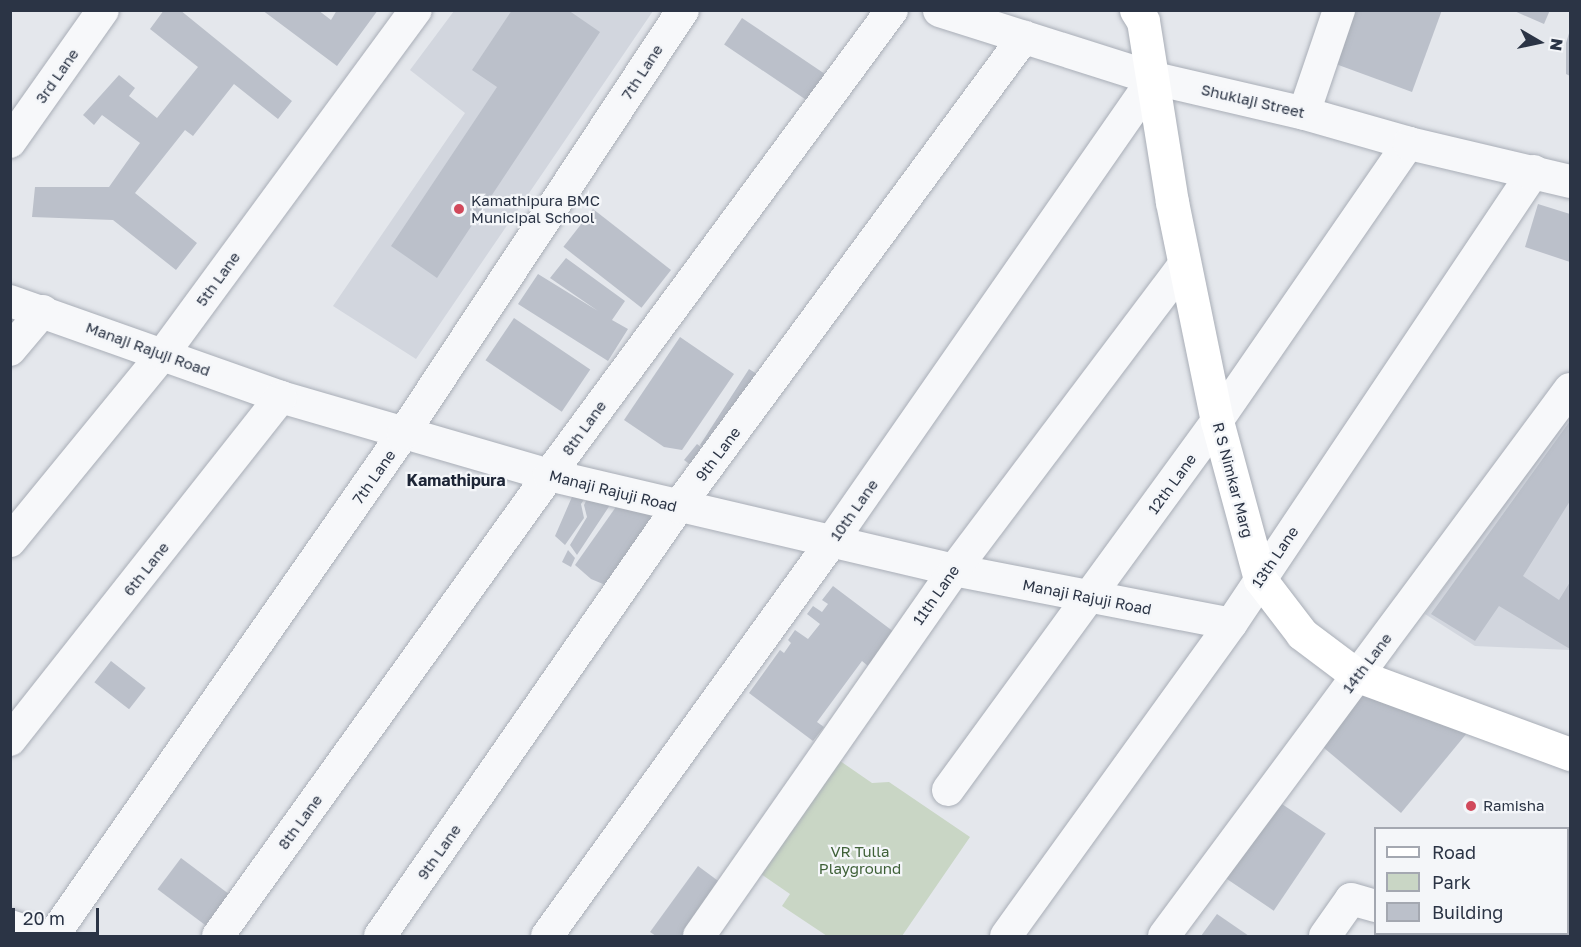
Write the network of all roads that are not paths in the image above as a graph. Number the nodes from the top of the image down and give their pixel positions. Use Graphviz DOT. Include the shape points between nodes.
graph roads {
  1 [pos="103,10"];
  2 [pos="416,10"];
  3 [pos="683,10"];
  4 [pos="892,10"];
  5 [pos="939,10"];
  6 [pos="1340,10"];
  7 [pos="1142,14"];
  8 [pos="1024,37"];
  9 [pos="1154,78"];
  10 [pos="1304,113"];
  11 [pos="10,142"];
  12 [pos="1409,143"];
  13 [pos="1534,171"];
  14 [pos="1570,181"];
  15 [pos="1185,264"];
  16 [pos="10,301"];
  17 [pos="43,311"];
  18 [pos="10,350"];
  19 [pos="163,354"];
  20 [pos="1570,389"];
  21 [pos="281,397"];
  22 [pos="1217,421"];
  23 [pos="404,434"];
  24 [pos="549,475"];
  25 [pos="678,507"];
  26 [pos="832,540"];
  27 [pos="10,541"];
  28 [pos="954,570"];
  29 [pos="1260,579"];
  30 [pos="1089,598"];
  31 [pos="1230,624"];
  32 [pos="1358,676"];
  33 [pos="10,740"];
  34 [pos="1570,754"];
  35 [pos="948,790"];
  36 [pos="1374,906"];
  37 [pos="10,926"];
  38 [pos="40,936"];
  39 [pos="54,936"];
  40 [pos="218,936"];
  41 [pos="380,936"];
  42 [pos="547,936"];
  43 [pos="699,936"];
  44 [pos="1006,936"];
  45 [pos="1164,936"];
  46 [pos="1325,936"];
  1 -- 11 [label="street, 3rd Lane"];
  2 -- 19 [label="street, 5th Lane"];
  3 -- 23 [label="street, 7th Lane"];
  4 -- 24 [label="street, 8th Lane"];
  5 -- 8 [label="street, Shuklaji Street"];
  6 -- 10 [label="street"];
  7 -- 9 [label="main road, R S Nimkar Marg"];
  8 -- 9 [label="street, Shuklaji Street"];
  8 -- 25 [label="street, 9th Lane"];
  9 -- 10 [label="street, Shuklaji Street"];
  9 -- 15 [label="main road, R S Nimkar Marg"];
  9 -- 26 [label="street, 10th Lane"];
  10 -- 12 [label="street, Shuklaji Street"];
  12 -- 13 [label="street, Shuklaji Street"];
  12 -- 22 [label="street, 12th Lane"];
  13 -- 14 [label="street, Shuklaji Street"];
  13 -- 29 [label="street, 13th Lane"];
  15 -- 22 [label="main road, R S Nimkar Marg"];
  15 -- 28 [label="street, 11th Lane"];
  16 -- 17 [label="street, Manaji Rajuji Road"];
  17 -- 18 [label="street"];
  17 -- 19 [label="street, Manaji Rajuji Road"];
  19 -- 21 [label="street, Manaji Rajuji Road"];
  19 -- 27 [label="street, 5th Lane"];
  20 -- 32 [label="street, 14th Lane"];
  21 -- 23 [label="street, Manaji Rajuji Road"];
  21 -- 33 [label="street, 6th Lane"];
  22 -- 29 [label="main road, R S Nimkar Marg"];
  22 -- 30 [label="street, 12th Lane"];
  23 -- 24 [label="street, Manaji Rajuji Road"];
  23 -- 39 [label="street, 7th Lane"];
  24 -- 25 [label="street, Manaji Rajuji Road"];
  24 -- 40 [label="street, 8th Lane"];
  25 -- 26 [label="street, Manaji Rajuji Road"];
  25 -- 41 [label="street, 9th Lane"];
  26 -- 28 [label="street, Manaji Rajuji Road"];
  26 -- 42 [label="street, 10th Lane"];
  28 -- 30 [label="street, Manaji Rajuji Road"];
  28 -- 43 [label="street, 11th Lane"];
  29 -- 31 [label="street, 13th Lane"];
  29 -- 32 [label="main road, R S Nimkar Marg" via="1302,634"];
  30 -- 31 [label="street, Manaji Rajuji Road"];
  30 -- 35 [label="street, 12th Lane"];
  31 -- 44 [label="street, 13th Lane"];
  32 -- 34 [label="main road, R S Nimkar Marg"];
  32 -- 45 [label="street, 14th Lane"];
  36 -- 46 [label="street" via="1351,900"];
  37 -- 38 [label="street"];
}
